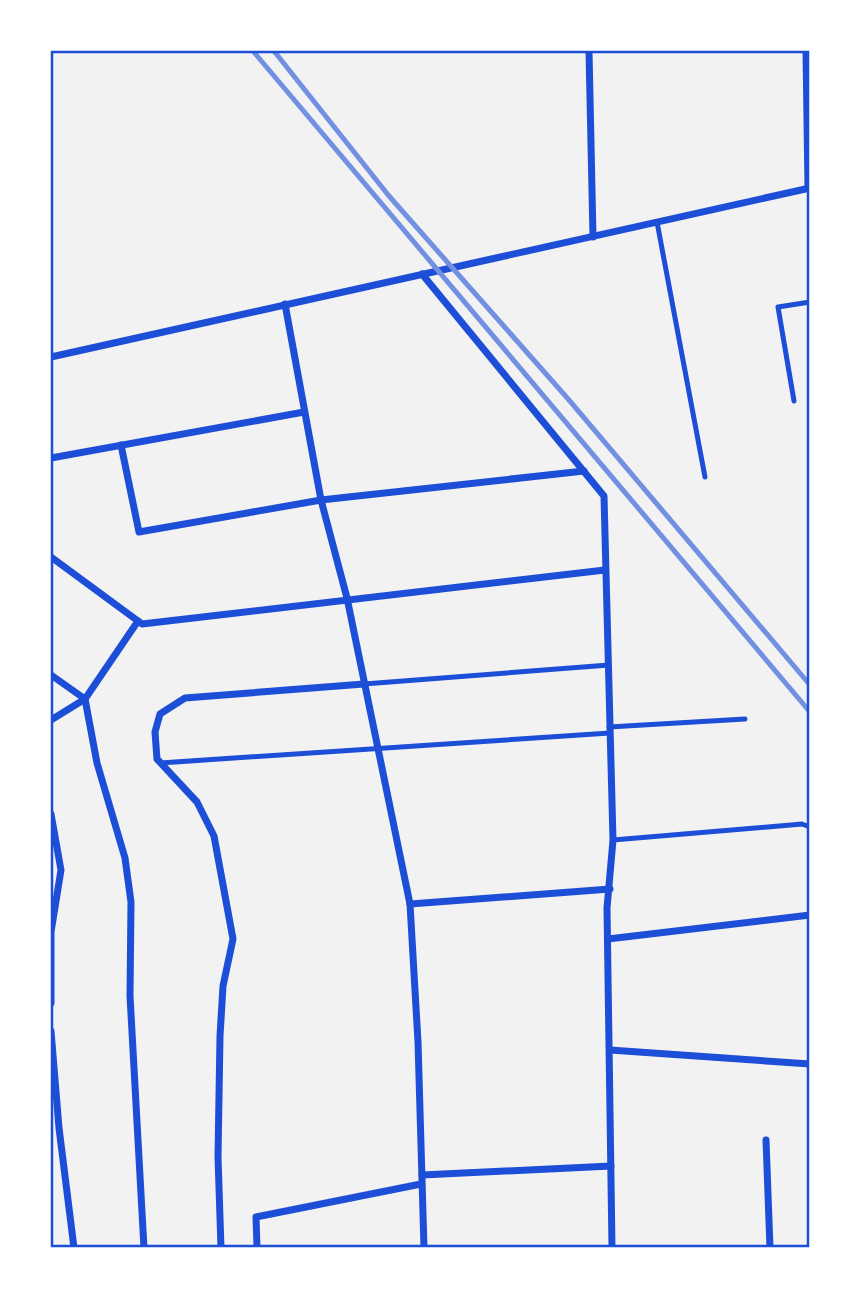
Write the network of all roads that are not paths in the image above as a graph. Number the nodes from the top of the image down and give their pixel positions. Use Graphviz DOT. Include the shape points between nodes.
graph roads {
  1 [pos="589,51"];
  2 [pos="805,51"];
  3 [pos="809,188"];
  4 [pos="657,222"];
  5 [pos="593,237"];
  6 [pos="422,274"];
  7 [pos="810,302"];
  8 [pos="285,304"];
  9 [pos="51,357"];
  10 [pos="794,401"];
  11 [pos="304,412"];
  12 [pos="121,445"];
  13 [pos="51,458"];
  14 [pos="584,471"];
  15 [pos="705,477"];
  16 [pos="321,500"];
  17 [pos="51,557"];
  18 [pos="606,570"];
  19 [pos="347,598"];
  20 [pos="138,621"];
  21 [pos="608,665"];
  22 [pos="51,675"];
  23 [pos="365,684"];
  24 [pos="85,699"];
  25 [pos="745,719"];
  26 [pos="51,720"];
  27 [pos="609,730"];
  28 [pos="377,748"];
  29 [pos="160,763"];
  30 [pos="51,814"];
  31 [pos="810,827"];
  32 [pos="613,840"];
  33 [pos="610,889"];
  34 [pos="410,904"];
  35 [pos="810,915"];
  36 [pos="608,939"];
  37 [pos="51,1003"];
  38 [pos="51,1031"];
  39 [pos="610,1050"];
  40 [pos="810,1064"];
  41 [pos="55,1129"];
  42 [pos="766,1140"];
  43 [pos="611,1166"];
  44 [pos="422,1180"];
  45 [pos="74,1248"];
  46 [pos="144,1248"];
  47 [pos="221,1248"];
  48 [pos="257,1248"];
  49 [pos="424,1248"];
  50 [pos="612,1248"];
  51 [pos="770,1248"];
  1 -- 5 [label="street"];
  2 -- 3 [label="lane"];
  3 -- 4 [label="street"];
  4 -- 5 [label="street"];
  4 -- 15 [label="lane"];
  5 -- 6 [label="street"];
  6 -- 8 [label="street"];
  6 -- 14 [label="street"];
  7 -- 10 [label="lane" via="778,307"];
  8 -- 9 [label="street"];
  8 -- 11 [label="street"];
  11 -- 12 [label="street"];
  11 -- 16 [label="street"];
  12 -- 13 [label="street"];
  12 -- 16 [label="street" via="139,532"];
  14 -- 16 [label="street"];
  14 -- 18 [label="street" via="604,496"];
  16 -- 19 [label="street"];
  17 -- 20 [label="street"];
  18 -- 19 [label="street"];
  18 -- 21 [label="street"];
  19 -- 20 [label="street"];
  19 -- 23 [label="street"];
  20 -- 24 [label="street"];
  21 -- 23 [label="lane"];
  21 -- 27 [label="street"];
  22 -- 24 [label="street"];
  23 -- 28 [label="street"];
  23 -- 29 [label="street" via="185,698 160,714 155,732"];
  24 -- 26 [label="street"];
  24 -- 46 [label="street" via="97,762 125,858 131,902 130,996"];
  25 -- 27 [label="lane"];
  27 -- 28 [label="lane"];
  27 -- 32 [label="street"];
  28 -- 29 [label="lane"];
  28 -- 34 [label="street"];
  29 -- 47 [label="street" via="197,802 214,836 232,926 220,1036"];
  30 -- 37 [label="street" via="61,870 51,932"];
  31 -- 32 [label="lane" via="802,824"];
  32 -- 33 [label="street"];
  33 -- 34 [label="street"];
  33 -- 36 [label="street"];
  34 -- 44 [label="street"];
  35 -- 36 [label="street"];
  36 -- 39 [label="street"];
  38 -- 41 [label="street"];
  39 -- 40 [label="street"];
  39 -- 43 [label="street"];
  41 -- 45 [label="street"];
  42 -- 51 [label="street"];
  43 -- 44 [label="street"];
  43 -- 50 [label="street"];
  44 -- 48 [label="street" via="256,1217"];
  44 -- 49 [label="street"];
}
